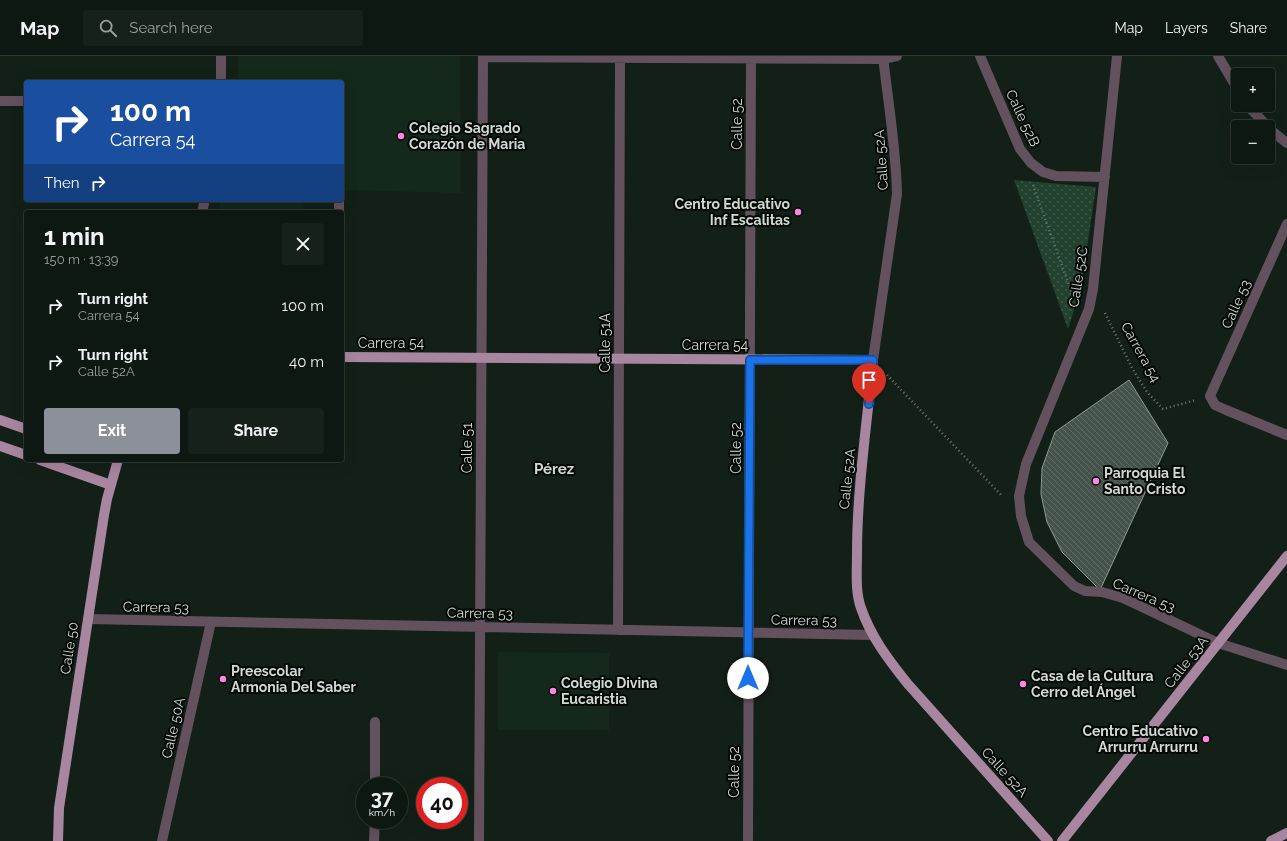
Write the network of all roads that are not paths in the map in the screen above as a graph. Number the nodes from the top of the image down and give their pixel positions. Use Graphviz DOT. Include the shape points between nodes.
graph roads {
  1 [pos="221,56"];
  2 [pos="897,56"];
  3 [pos="980,56"];
  4 [pos="1117,56"];
  5 [pos="1218,56"];
  6 [pos="483,57"];
  7 [pos="620,57"];
  8 [pos="752,57"];
  9 [pos="883,58"];
  10 [pos="1231,78"];
  11 [pos="221,80"];
  12 [pos="0,101"];
  13 [pos="24,101"];
  14 [pos="1254,112"];
  15 [pos="1287,143"];
  16 [pos="1105,177"];
  17 [pos="1287,224"];
  18 [pos="344,357"];
  19 [pos="482,358"];
  20 [pos="619,359"];
  21 [pos="750,360"];
  22 [pos="873,360"];
  23 [pos="0,420"];
  24 [pos="24,428"];
  25 [pos="1287,435"];
  26 [pos="0,446"];
  27 [pos="24,454"];
  28 [pos="46,462"];
  29 [pos="115,462"];
  30 [pos="111,485"];
  31 [pos="1021,516"];
  32 [pos="1287,556"];
  33 [pos="88,619"];
  34 [pos="212,622"];
  35 [pos="480,628"];
  36 [pos="618,630"];
  37 [pos="749,633"];
  38 [pos="872,635"];
  39 [pos="1218,643"];
  40 [pos="1287,665"];
  41 [pos="375,722"];
  42 [pos="375,777"];
  43 [pos="374,829"];
  44 [pos="1287,833"];
  45 [pos="58,841"];
  46 [pos="162,841"];
  47 [pos="374,841"];
  48 [pos="479,841"];
  49 [pos="748,841"];
  50 [pos="1048,841"];
  51 [pos="1062,841"];
  52 [pos="1271,841"];
  1 -- 11 [label="street"];
  2 -- 9 [label="street"];
  3 -- 16 [label="street, Calle 52B" via="1020,149 1031,163 1043,172 1056,176"];
  4 -- 16 [label="street, Calle 52C"];
  5 -- 10 [label="street"];
  6 -- 7 [label="street"];
  6 -- 19 [label="street, Calle 51"];
  7 -- 8 [label="street"];
  7 -- 20 [label="street, Calle 51A"];
  8 -- 9 [label="street"];
  8 -- 21 [label="street, Calle 52"];
  9 -- 22 [label="street, Calle 52A" via="897,167 897,194"];
  12 -- 13 [label="street"];
  14 -- 15 [label="street"];
  16 -- 31 [label="street, Calle 52C" via="1089,309 1026,464 1019,496"];
  17 -- 25 [label="street, Calle 53" via="1210,396 1215,404 1226,410"];
  18 -- 19 [label="main road, Carrera 54"];
  19 -- 20 [label="main road, Carrera 54"];
  19 -- 35 [label="street, Calle 51"];
  20 -- 21 [label="main road, Carrera 54"];
  20 -- 36 [label="street, Calle 51A"];
  21 -- 22 [label="main road, Carrera 54"];
  21 -- 37 [label="street, Calle 52"];
  22 -- 38 [label="main road, Calle 52A" via="857,523 857,584 860,607"];
  23 -- 24 [label="main road"];
  26 -- 27 [label="main road"];
  28 -- 30 [label="main road"];
  29 -- 30 [label="main road, Calle 50"];
  30 -- 33 [label="main road, Calle 50"];
  31 -- 39 [label="street, Carrera 53" via="1029,542 1074,586 1085,591 1102,592 1123,598"];
  32 -- 39 [label="main road, Calle 53A"];
  33 -- 34 [label="street, Carrera 53"];
  33 -- 45 [label="main road, Calle 50" via="59,808"];
  34 -- 35 [label="street, Carrera 53"];
  34 -- 46 [label="street, Calle 50A"];
  35 -- 36 [label="street, Carrera 53"];
  35 -- 48 [label="street, Calle 51"];
  36 -- 37 [label="street, Carrera 53"];
  37 -- 38 [label="street, Carrera 53"];
  37 -- 49 [label="street, Calle 52"];
  38 -- 50 [label="main road, Calle 52A" via="907,683"];
  39 -- 40 [label="street, Carrera 53"];
  39 -- 51 [label="main road, Calle 53A"];
  41 -- 42 [label="street"];
  43 -- 47 [label="street"];
  44 -- 52 [label="main road"];
}
